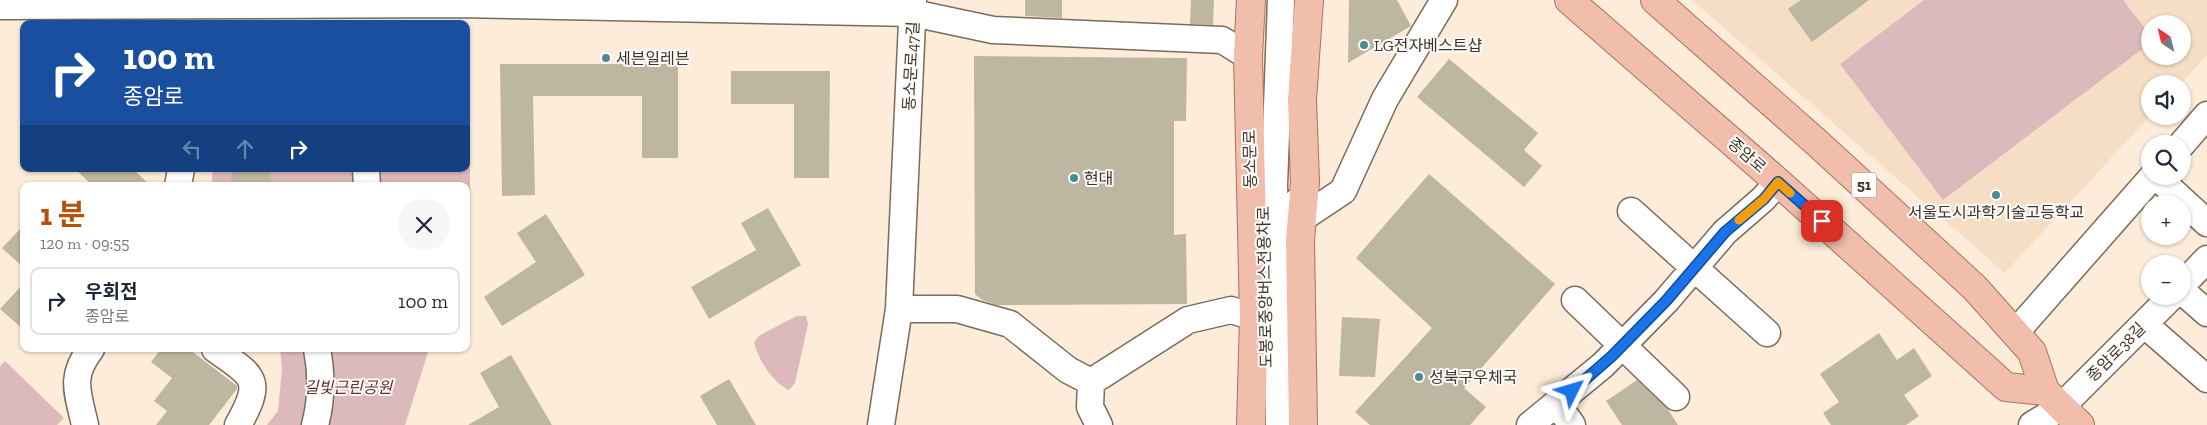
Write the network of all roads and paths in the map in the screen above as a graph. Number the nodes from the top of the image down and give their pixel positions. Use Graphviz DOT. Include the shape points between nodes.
graph roads {
  1 [pos="1251,0"];
  2 [pos="1270,0"];
  3 [pos="1281,0"];
  4 [pos="1444,0"];
  5 [pos="1569,0"];
  6 [pos="1655,0"];
  7 [pos="1309,1"];
  8 [pos="0,6"];
  9 [pos="913,7"];
  10 [pos="362,14"];
  11 [pos="196,15"];
  12 [pos="1248,56"];
  13 [pos="2207,115"];
  14 [pos="1277,120"];
  15 [pos="2190,135"];
  16 [pos="1778,182"];
  17 [pos="2146,185"];
  18 [pos="2164,185"];
  19 [pos="1632,211"];
  20 [pos="2207,223"];
  21 [pos="1300,230"];
  22 [pos="2207,259"];
  23 [pos="1694,268"];
  24 [pos="2191,276"];
  25 [pos="2191,299"];
  26 [pos="1575,300"];
  27 [pos="2163,305"];
  28 [pos="899,309"];
  29 [pos="2207,313"];
  30 [pos="1254,317"];
  31 [pos="2144,324"];
  32 [pos="1767,333"];
  33 [pos="2015,333"];
  34 [pos="1622,346"];
  35 [pos="88,352"];
  36 [pos="219,352"];
  37 [pos="318,352"];
  38 [pos="1279,364"];
  39 [pos="2207,379"];
  40 [pos="1091,382"];
  41 [pos="1676,397"];
  42 [pos="1557,404"];
  43 [pos="2061,408"];
  44 [pos="85,425"];
  45 [pos="238,425"];
  46 [pos="315,425"];
  47 [pos="881,425"];
  48 [pos="1099,425"];
  49 [pos="1251,425"];
  50 [pos="1266,425"];
  51 [pos="1279,425"];
  52 [pos="1303,425"];
  53 [pos="1530,425"];
  54 [pos="1572,425"];
  55 [pos="2032,425"];
  1 -- 12 [label="main road, 동소문로"];
  2 -- 50 [label="street, 도봉로중앙버스전용차로" via="1263,180"];
  3 -- 14 [label="street"];
  4 -- 21 [label="street" via="1386,99 1343,191"];
  5 -- 16 [label="main road, 종암로"];
  6 -- 33 [label="main road, 51" via="1925,240 1975,288"];
  7 -- 21 [label="main road" via="1302,100 1305,182"];
  8 -- 11 [label="street"];
  9 -- 10 [label="street" via="468,4"];
  9 -- 12 [label="street, 동소문로47길" via="993,30 1222,40"];
  9 -- 28 [label="street, 동소문로47길"];
  10 -- 11 [label="street"];
  12 -- 30 [label="main road, 동소문로"];
  13 -- 15 [label="street"];
  14 -- 21 [label="street"];
  14 -- 38 [label="street" via="1274,186"];
  16 -- 23 [label="street" via="1764,199 1725,232"];
  16 -- 43 [label="main road, 종암로" via="2006,387"];
  17 -- 33 [label="street"];
  18 -- 20 [label="street"];
  19 -- 23 [label="street"];
  21 -- 38 [label="street" via="1291,270"];
  21 -- 52 [label="main road"];
  22 -- 24 [label="street"];
  23 -- 32 [label="street"];
  23 -- 34 [label="street"];
  25 -- 29 [label="street"];
  26 -- 34 [label="street"];
  27 -- 31 [label="street, 종암로38길"];
  28 -- 40 [label="street" via="957,309 1010,324 1068,370"];
  28 -- 47 [label="street, 동소문로47길"];
  30 -- 40 [label="street" via="1231,310 1188,320"];
  30 -- 49 [label="main road, 동소문로"];
  31 -- 39 [label="street"];
  31 -- 43 [label="street, 종암로38길"];
  33 -- 43 [label="main road, 51" via="2032,352"];
  34 -- 41 [label="street"];
  34 -- 42 [label="street"];
  35 -- 44 [label="street" via="81,361 76,383"];
  36 -- 45 [label="street" via="237,364 253,383 250,405"];
  37 -- 46 [label="street" via="321,370 320,408"];
  38 -- 51 [label="street, 도봉로중앙버스전용차로"];
  40 -- 48 [label="street" via="1090,408"];
  42 -- 53 [label="street"];
  42 -- 54 [label="street"];
  43 -- 55 [label="street, 종암로38길"];
}
